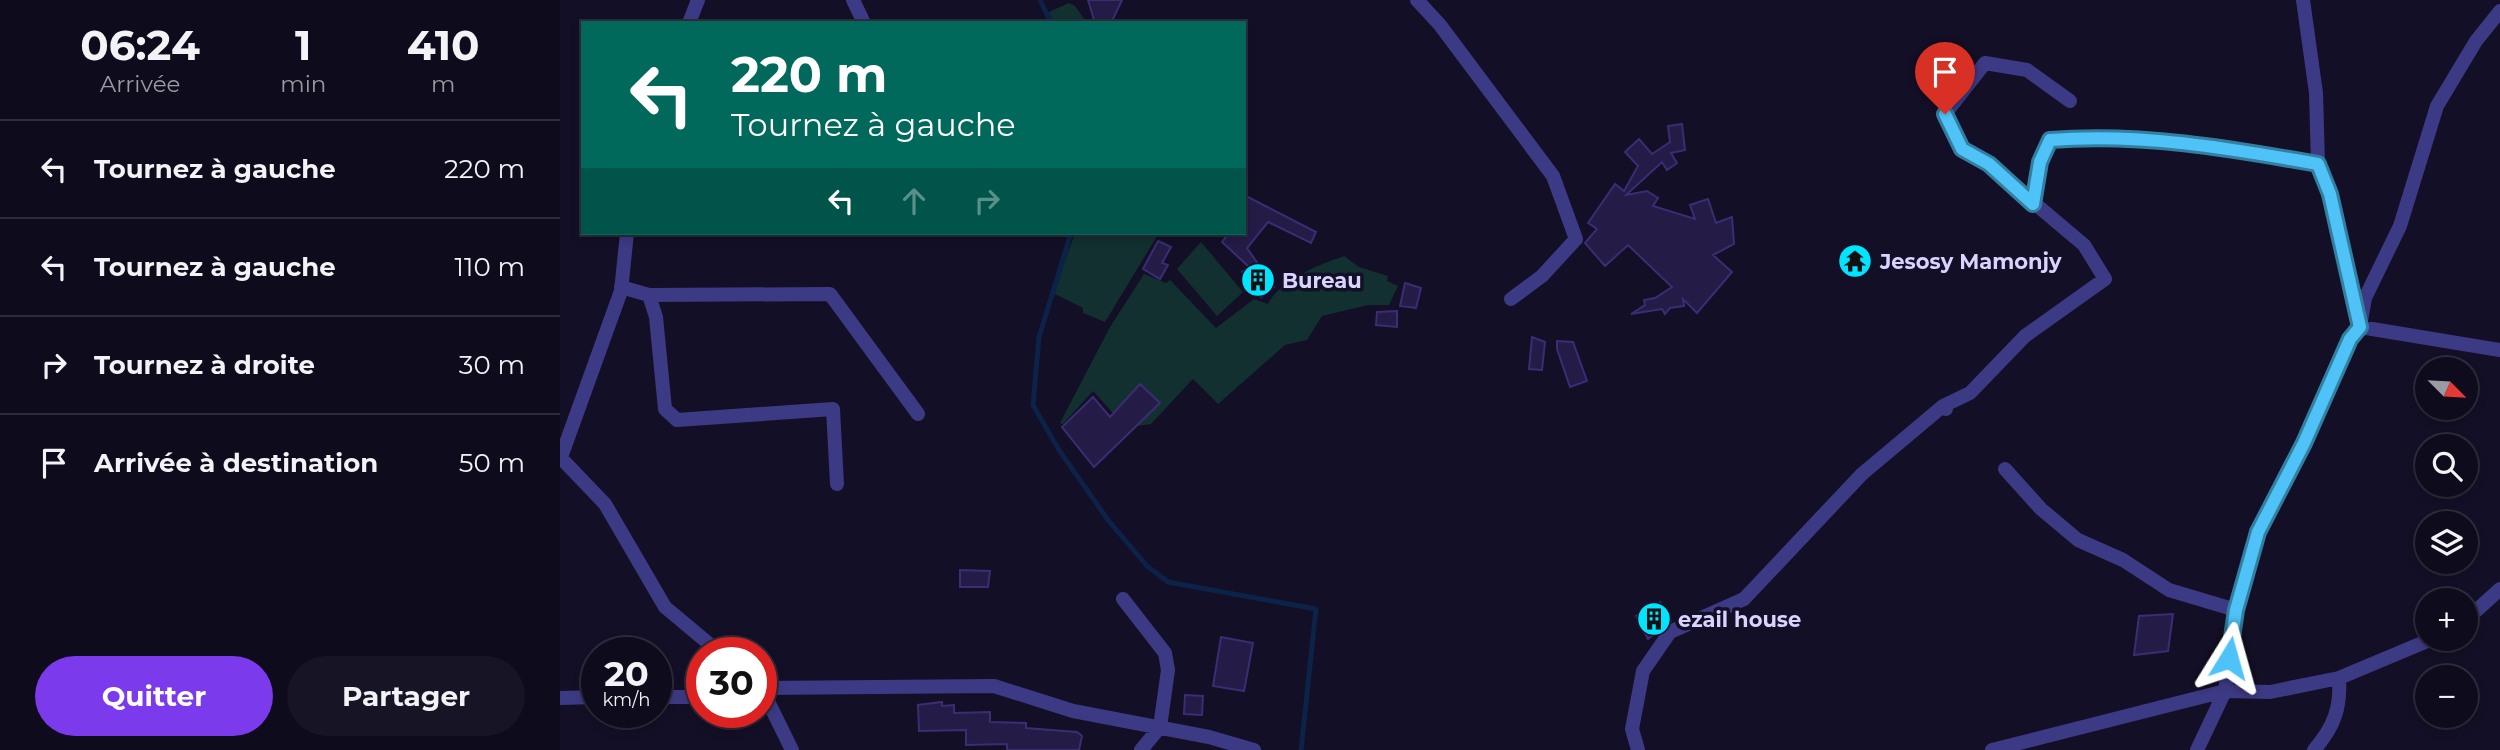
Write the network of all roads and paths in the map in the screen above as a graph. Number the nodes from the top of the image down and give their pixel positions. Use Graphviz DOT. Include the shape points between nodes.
graph roads {
  1 [pos="698,0"];
  2 [pos="853,0"];
  3 [pos="1417,0"];
  4 [pos="2303,0"];
  5 [pos="2500,11"];
  6 [pos="690,21"];
  7 [pos="863,21"];
  8 [pos="2070,101"];
  9 [pos="2318,164"];
  10 [pos="2033,204"];
  11 [pos="627,235"];
  12 [pos="621,287"];
  13 [pos="649,295"];
  14 [pos="1511,299"];
  15 [pos="2360,327"];
  16 [pos="2500,350"];
  17 [pos="918,414"];
  18 [pos="560,457"];
  19 [pos="2006,469"];
  20 [pos="837,484"];
  21 [pos="2500,589"];
  22 [pos="1123,599"];
  23 [pos="2478,609"];
  24 [pos="2236,610"];
  25 [pos="701,637"];
  26 [pos="2415,646"];
  27 [pos="2339,678"];
  28 [pos="777,687"];
  29 [pos="2225,691"];
  30 [pos="581,697"];
  31 [pos="560,698"];
  32 [pos="777,718"];
  33 [pos="1160,727"];
  34 [pos="792,750"];
  35 [pos="1141,750"];
  36 [pos="1254,750"];
  37 [pos="1638,750"];
  38 [pos="1992,750"];
  39 [pos="2197,750"];
  40 [pos="2314,750"];
  1 -- 6 [label="street"];
  2 -- 7 [label="street"];
  3 -- 14 [label="street" via="1553,176 1576,239 1542,276"];
  4 -- 9 [label="street" via="2316,93"];
  5 -- 15 [label="street" via="2437,106 2400,226 2365,298"];
  8 -- 10 [label="street" via="2027,70 1986,63 1945,114 1962,149 1989,164"];
  9 -- 10 [label="street" via="2181,141 2096,136 2050,140 2040,162"];
  9 -- 15 [label="street" via="2330,194"];
  10 -- 37 [label="street" via="2084,245 2105,279 2025,336 1970,393 1862,474 1744,599 1670,632 1643,671 1632,730"];
  11 -- 12 [label="street"];
  12 -- 13 [label="street"];
  12 -- 18 [label="street"];
  13 -- 17 [label="street" via="830,294"];
  13 -- 20 [label="street" via="656,317 664,410 677,420 833,409"];
  15 -- 16 [label="street"];
  15 -- 24 [label="street" via="2350,339 2258,532"];
  18 -- 25 [label="street" via="605,504 665,607"];
  19 -- 24 [label="street" via="2041,509 2078,540 2123,560 2169,590"];
  21 -- 23 [label="street"];
  22 -- 33 [label="street" via="1165,653 1168,670"];
  24 -- 29 [label="street"];
  26 -- 27 [label="street"];
  27 -- 29 [label="street" via="2270,692"];
  27 -- 40 [label="street" via="2340,702 2331,731"];
  28 -- 33 [label="street" via="994,686 1073,711"];
  29 -- 38 [label="street"];
  29 -- 39 [label="street"];
  30 -- 31 [label="street"];
  32 -- 34 [label="street"];
  33 -- 35 [label="street"];
  33 -- 36 [label="street"];
}
